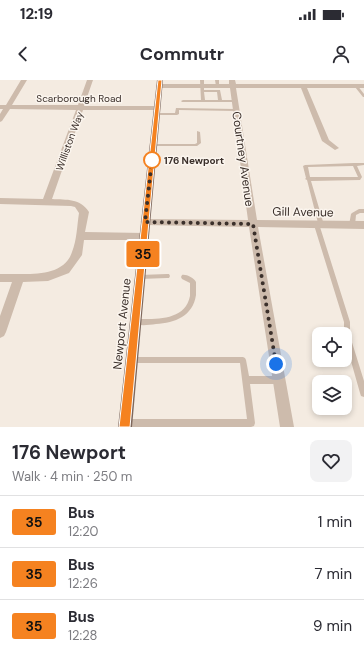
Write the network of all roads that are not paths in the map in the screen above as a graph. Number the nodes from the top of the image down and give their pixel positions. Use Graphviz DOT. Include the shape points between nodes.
graph roads {
  1 [pos="24,80"];
  2 [pos="90,80"];
  3 [pos="160,83"];
  4 [pos="218,83"];
  5 [pos="232,83"];
  6 [pos="336,83"];
  7 [pos="202,86"];
  8 [pos="303,86"];
  9 [pos="356,86"];
  10 [pos="364,86"];
  11 [pos="364,96"];
  12 [pos="183,101"];
  13 [pos="203,101"];
  14 [pos="220,101"];
  15 [pos="235,101"];
  16 [pos="4,107"];
  17 [pos="81,108"];
  18 [pos="236,110"];
  19 [pos="157,111"];
  20 [pos="0,120"];
  21 [pos="198,132"];
  22 [pos="153,145"];
  23 [pos="335,148"];
  24 [pos="354,164"];
  25 [pos="364,164"];
  26 [pos="307,179"];
  27 [pos="0,201"];
  28 [pos="47,201"];
  29 [pos="364,211"];
  30 [pos="145,222"];
  31 [pos="253,224"];
  32 [pos="319,225"];
  33 [pos="352,225"];
  34 [pos="364,225"];
  35 [pos="81,236"];
  36 [pos="144,237"];
  37 [pos="167,276"];
  38 [pos="140,277"];
  39 [pos="184,277"];
  40 [pos="0,278"];
  41 [pos="19,278"];
  42 [pos="136,322"];
  43 [pos="0,332"];
  44 [pos="132,360"];
  45 [pos="246,380"];
  46 [pos="279,380"];
  47 [pos="364,393"];
  48 [pos="125,425"];
  49 [pos="251,425"];
  50 [pos="151,426"];
  51 [pos="287,427"];
  1 -- 16 [label="street"];
  2 -- 17 [label="street, Williston Way"];
  3 -- 7 [label="street"];
  3 -- 19 [label="main road, Newport Avenue"];
  4 -- 5 [label="street"];
  4 -- 7 [label="street"];
  5 -- 8 [label="street"];
  5 -- 15 [label="street, Courtney Avenue"];
  6 -- 8 [label="street"];
  6 -- 9 [label="street"];
  7 -- 13 [label="lane"];
  7 -- 14 [label="lane" via="219,91"];
  8 -- 23 [label="street" via="326,141"];
  9 -- 10 [label="street"];
  9 -- 11 [label="lane"];
  12 -- 13 [label="lane"];
  13 -- 14 [label="lane"];
  14 -- 15 [label="lane"];
  15 -- 18 [label="street, Courtney Avenue"];
  16 -- 17 [label="street, Scarborough Road"];
  16 -- 20 [label="street"];
  17 -- 19 [label="street, Scarborough Road"];
  17 -- 28 [label="street, Williston Way"];
  18 -- 19 [label="lane" via="177,109 177,114"];
  18 -- 31 [label="street, Courtney Avenue"];
  19 -- 22 [label="main road, Newport Avenue"];
  21 -- 22 [label="lane" via="199,143 196,145"];
  22 -- 30 [label="main road, Newport Avenue"];
  24 -- 25 [label="lane"];
  24 -- 26 [label="lane" via="305,166"];
  24 -- 26 [label="lane" via="360,177 358,179"];
  26 -- 32 [label="lane"];
  27 -- 28 [label="street"];
  28 -- 35 [label="street" via="78,205 84,212"];
  29 -- 33 [label="lane" via="354,214"];
  30 -- 31 [label="street, Gill Avenue"];
  30 -- 36 [label="main road, Newport Avenue"];
  31 -- 32 [label="street, Gill Avenue"];
  31 -- 46 [label="street, Courtney Avenue"];
  32 -- 33 [label="street, Gill Avenue"];
  32 -- 47 [label="lane"];
  33 -- 34 [label="street, Gill Avenue"];
  35 -- 36 [label="street"];
  35 -- 41 [label="street" via="77,255 66,270 48,277"];
  36 -- 38 [label="main road, Newport Avenue"];
  37 -- 38 [label="lane"];
  38 -- 42 [label="main road, Newport Avenue"];
  39 -- 42 [label="lane" via="193,282 194,291 189,309 177,319"];
  40 -- 41 [label="street"];
  41 -- 43 [label="street"];
  42 -- 44 [label="main road, Newport Avenue"];
  44 -- 45 [label="lane" via="243,360"];
  44 -- 48 [label="main road, Newport Avenue"];
  45 -- 46 [label="lane"];
  45 -- 49 [label="lane"];
  46 -- 51 [label="street, Courtney Avenue"];
  48 -- 50 [label="lane"];
  49 -- 50 [label="lane"];
}
